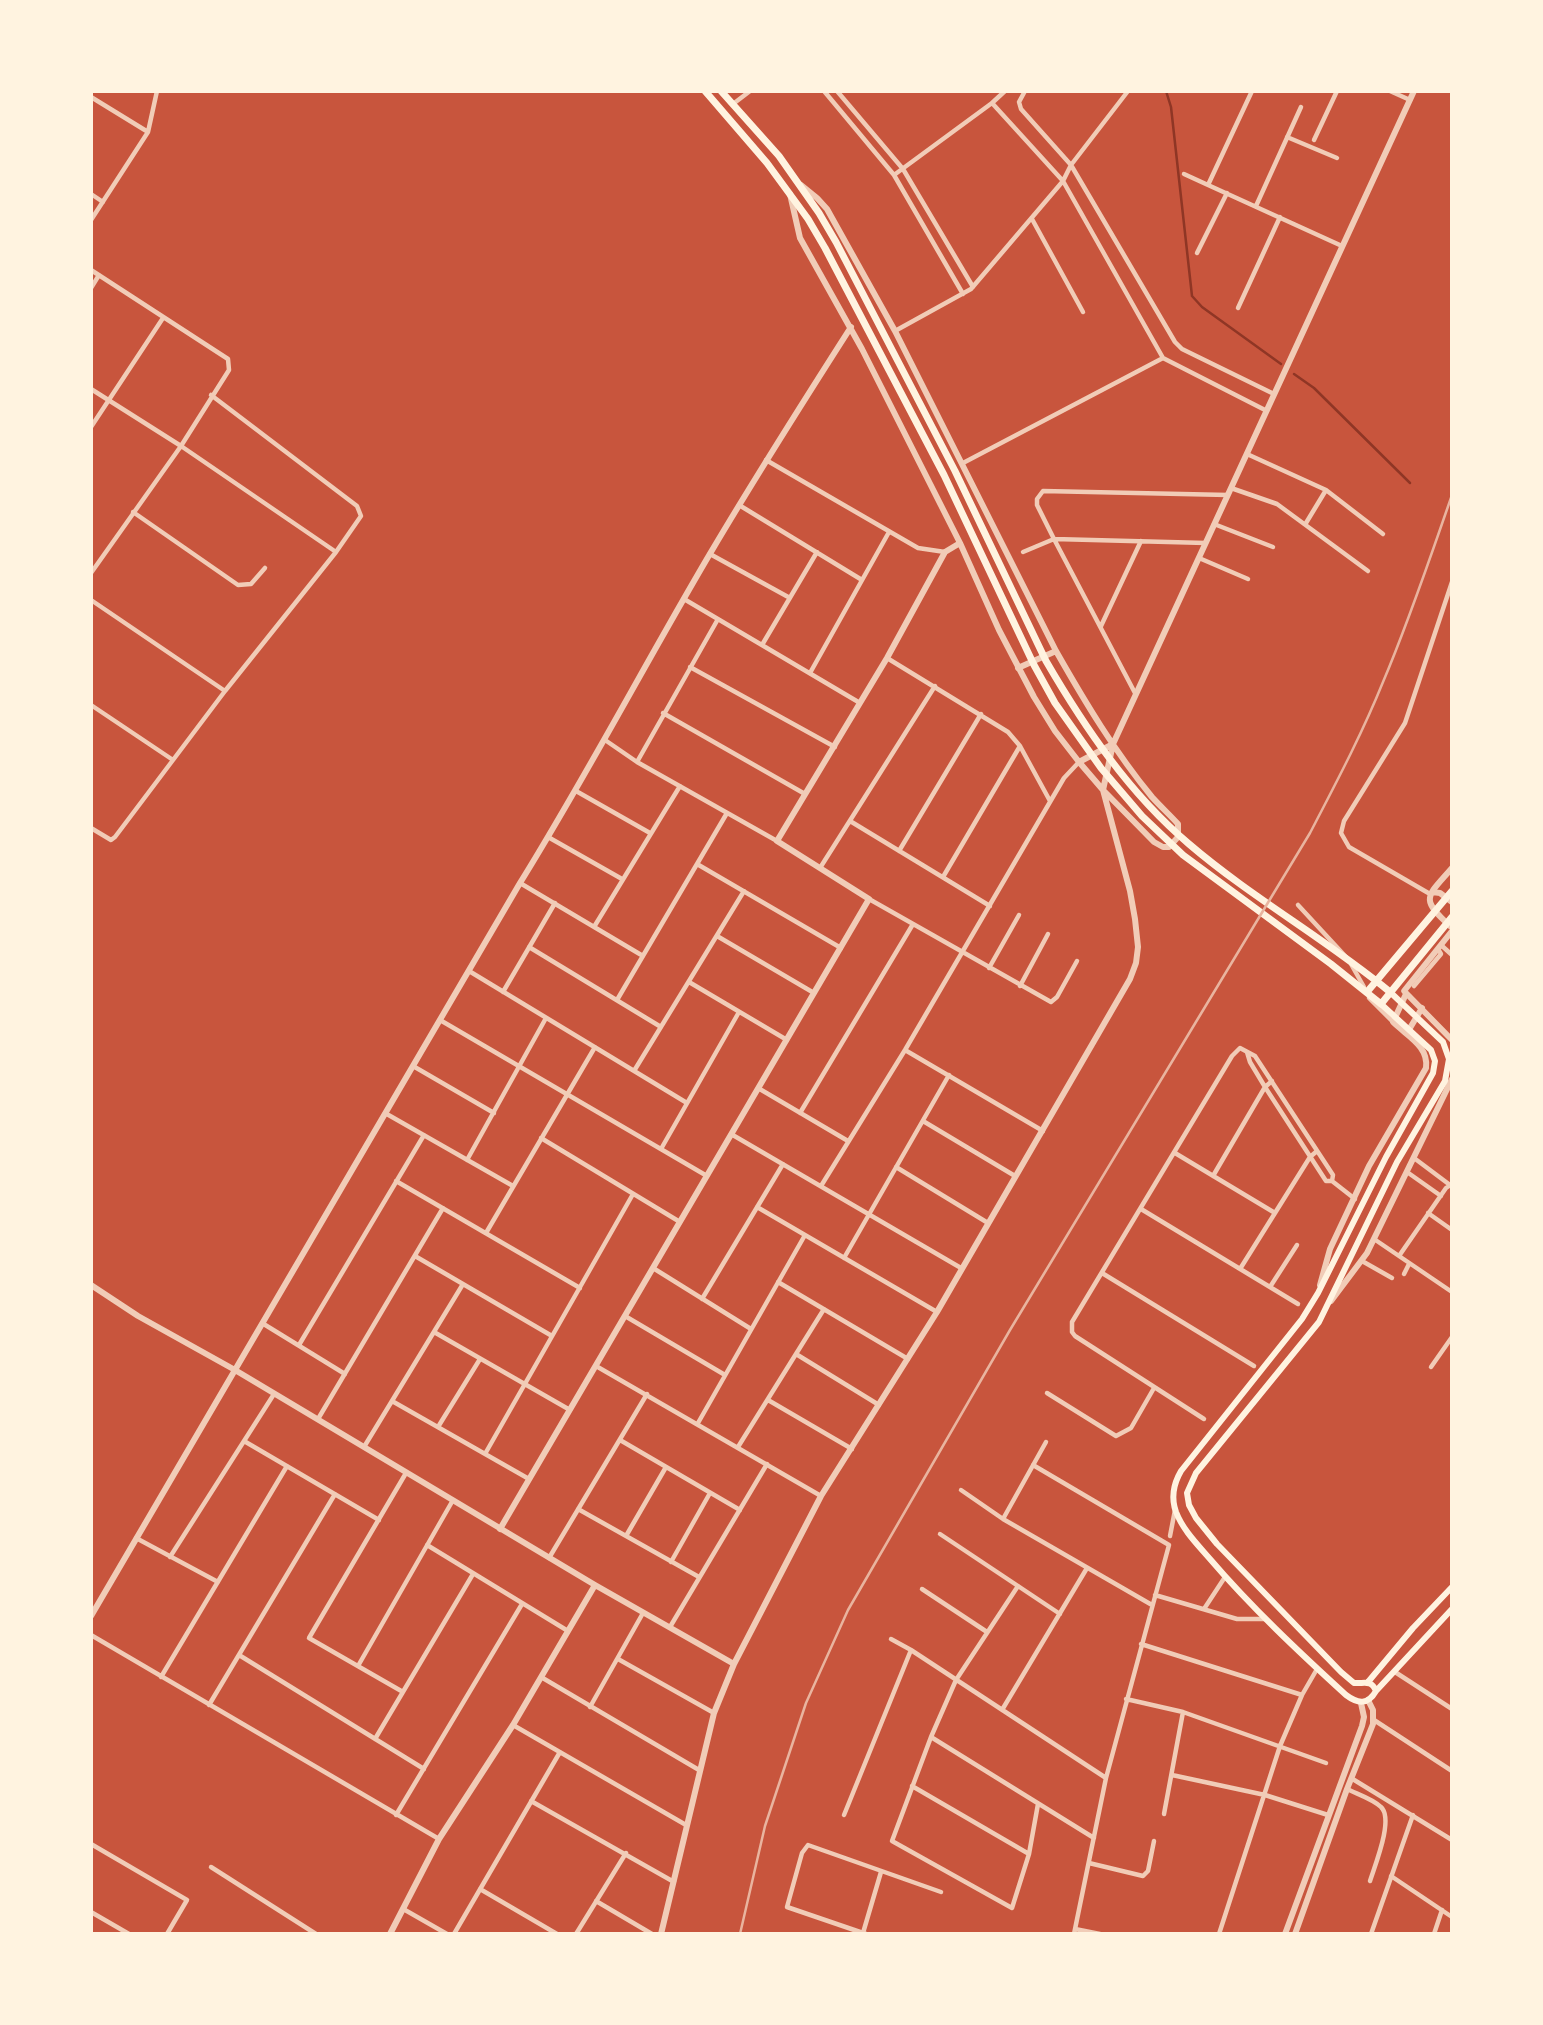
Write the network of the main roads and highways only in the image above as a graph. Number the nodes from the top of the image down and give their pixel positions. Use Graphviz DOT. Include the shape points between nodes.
graph roads {
  1 [pos="705,91"];
  2 [pos="721,91"];
  3 [pos="1452,891"];
  4 [pos="1452,918"];
  5 [pos="1377,981"];
  6 [pos="1367,992"];
  7 [pos="1390,992"];
  8 [pos="1381,1004"];
  9 [pos="1231,1407"];
  10 [pos="1243,1416"];
  11 [pos="1452,1587"];
  12 [pos="1452,1609"];
  13 [pos="1368,1682"];
  14 [pos="1376,1691"];
  1 -- 6 [label="main road" via="789,192 825,248 933,453 1034,665 1081,741 1161,836"];
  2 -- 5 [label="main road" via="800,183 836,242 955,471 1046,661 1110,760 1191,846"];
  3 -- 5 [label="main road"];
  4 -- 7 [label="main road"];
  5 -- 6 [label="main road"];
  5 -- 7 [label="main road"];
  6 -- 8 [label="main road"];
  7 -- 8 [label="main road"];
  7 -- 10 [label="main road" via="1443,1042 1448,1069 1445,1081 1397,1162 1329,1304"];
  8 -- 9 [label="main road" via="1431,1050 1435,1067 1318,1293"];
  9 -- 10 [label="main road"];
  9 -- 14 [label="main road" via="1177,1478 1175,1510 1184,1529 1225,1577 1346,1695 1365,1701"];
  10 -- 13 [label="main road" via="1196,1473 1187,1493 1189,1505 1217,1544 1340,1672 1354,1682"];
  11 -- 13 [label="main road"];
  12 -- 14 [label="main road"];
  13 -- 14 [label="main road"];
}
